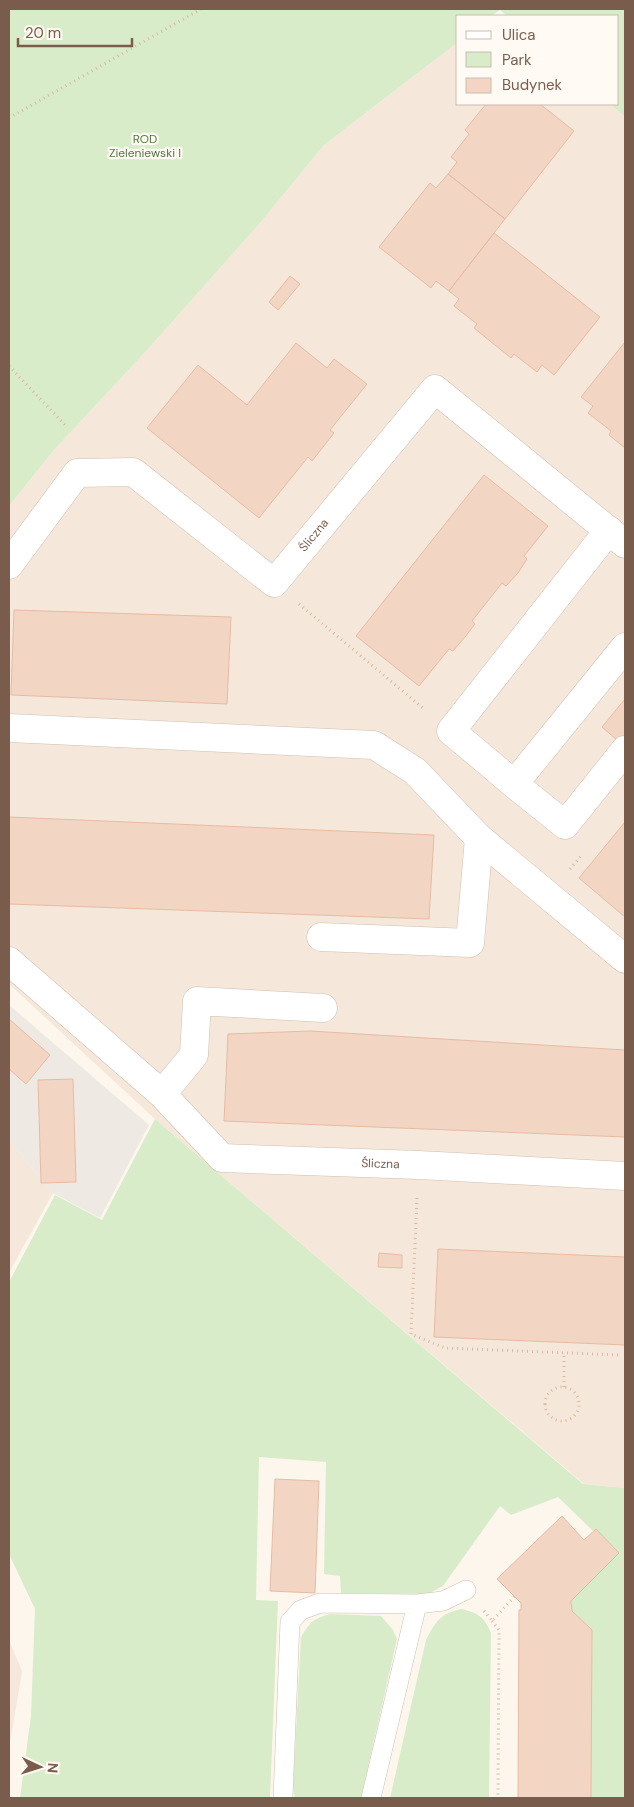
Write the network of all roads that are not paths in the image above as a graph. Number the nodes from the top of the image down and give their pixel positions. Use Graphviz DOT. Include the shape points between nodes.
graph roads {
  1 [pos="617,537"];
  2 [pos="9,565"];
  3 [pos="625,647"];
  4 [pos="9,728"];
  5 [pos="625,750"];
  6 [pos="514,784"];
  7 [pos="479,838"];
  8 [pos="321,937"];
  9 [pos="625,959"];
  10 [pos="9,961"];
  11 [pos="323,1008"];
  12 [pos="162,1094"];
  13 [pos="625,1176"];
  14 [pos="466,1590"];
  15 [pos="417,1604"];
  16 [pos="283,1798"];
  17 [pos="371,1798"];
  1 -- 2 [label="street, Śliczna" via="435,389 274,583 133,472 77,473"];
  1 -- 6 [label="street, Śliczna" via="450,731"];
  3 -- 6 [label="street"];
  4 -- 7 [label="street" via="374,745 415,771"];
  5 -- 6 [label="street" via="565,825"];
  7 -- 8 [label="street" via="470,943"];
  7 -- 9 [label="street"];
  10 -- 12 [label="street, Śliczna"];
  11 -- 12 [label="street" via="197,1001 194,1055"];
  12 -- 13 [label="street, Śliczna" via="222,1158"];
  14 -- 15 [label="lane" via="443,1601"];
  15 -- 16 [label="lane" via="320,1603 301,1610 290,1622"];
  15 -- 17 [label="lane"];
}
